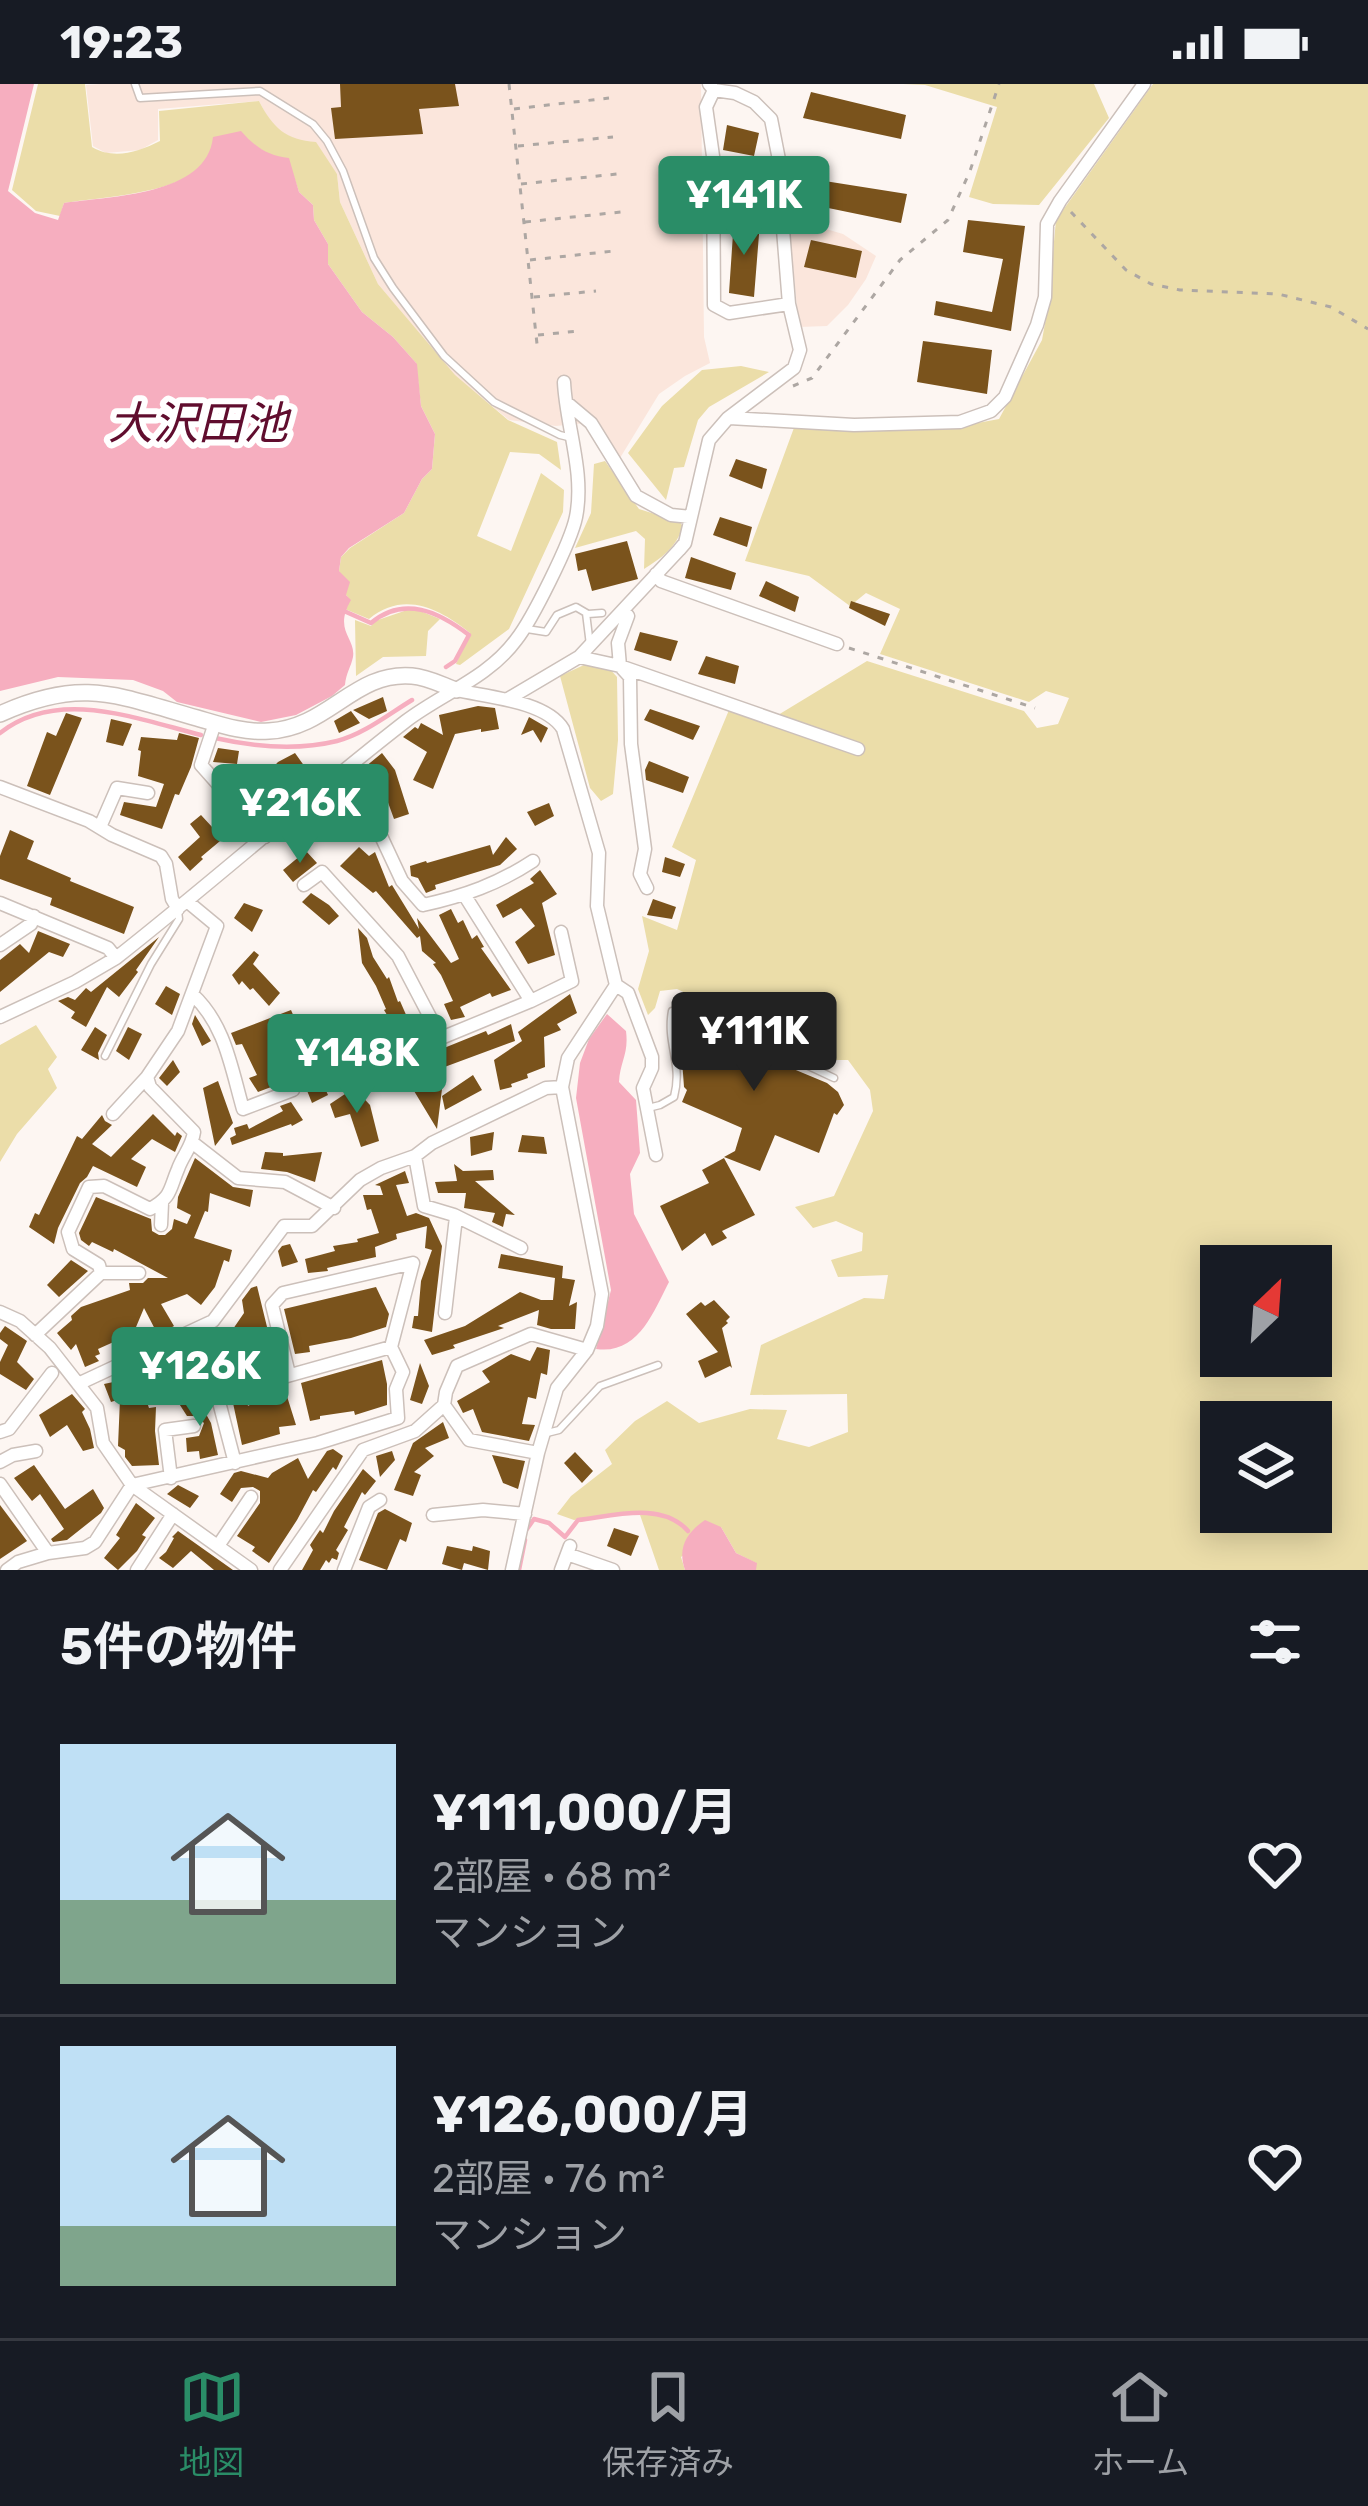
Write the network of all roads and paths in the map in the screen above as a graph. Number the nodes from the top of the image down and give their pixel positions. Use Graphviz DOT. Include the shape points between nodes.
graph roads {
  1 [pos="135,84"];
  2 [pos="509,84"];
  3 [pos="999,84"];
  4 [pos="1144,84"];
  5 [pos="711,87"];
  6 [pos="609,98"];
  7 [pos="512,109"];
  8 [pos="613,137"];
  9 [pos="516,146"];
  10 [pos="617,174"];
  11 [pos="519,184"];
  12 [pos="1060,201"];
  13 [pos="621,212"];
  14 [pos="524,222"];
  15 [pos="614,251"];
  16 [pos="528,260"];
  17 [pos="596,290"];
  18 [pos="532,297"];
  19 [pos="789,304"];
  20 [pos="1368,328"];
  21 [pos="578,331"];
  22 [pos="536,335"];
  23 [pos="537,344"];
  24 [pos="564,382"];
  25 [pos="754,398"];
  26 [pos="565,401"];
  27 [pos="728,418"];
  28 [pos="574,438"];
  29 [pos="691,517"];
  30 [pos="656,574"];
  31 [pos="623,610"];
  32 [pos="586,613"];
  33 [pos="602,613"];
  34 [pos="524,629"];
  35 [pos="837,644"];
  36 [pos="585,652"];
  37 [pos="620,666"];
  38 [pos="456,690"];
  39 [pos="508,699"];
  40 [pos="1035,708"];
  41 [pos="0,715"];
  42 [pos="215,723"];
  43 [pos="858,749"];
  44 [pos="339,776"];
  45 [pos="0,788"];
  46 [pos="148,793"];
  47 [pos="100,827"];
  48 [pos="265,836"];
  49 [pos="532,861"];
  50 [pos="304,885"];
  51 [pos="647,888"];
  52 [pos="465,896"];
  53 [pos="0,904"];
  54 [pos="183,905"];
  55 [pos="34,916"];
  56 [pos="561,932"];
  57 [pos="0,946"];
  58 [pos="116,958"];
  59 [pos="616,985"];
  60 [pos="192,994"];
  61 [pos="531,1001"];
  62 [pos="0,1018"];
  63 [pos="278,1054"];
  64 [pos="105,1056"];
  65 [pos="147,1077"];
  66 [pos="834,1078"];
  67 [pos="562,1087"];
  68 [pos="648,1108"];
  69 [pos="112,1114"];
  70 [pos="193,1143"];
  71 [pos="656,1155"];
  72 [pos="415,1156"];
  73 [pos="162,1203"];
  74 [pos="334,1208"];
  75 [pos="456,1216"];
  76 [pos="161,1225"];
  77 [pos="521,1248"];
  78 [pos="101,1273"];
  79 [pos="139,1273"];
  80 [pos="0,1312"];
  81 [pos="446,1313"];
  82 [pos="35,1335"];
  83 [pos="391,1347"];
  84 [pos="587,1350"];
  85 [pos="658,1365"];
  86 [pos="52,1373"];
  87 [pos="289,1374"];
  88 [pos="78,1384"];
  89 [pos="445,1405"];
  90 [pos="194,1426"];
  91 [pos="0,1432"];
  92 [pos="544,1434"];
  93 [pos="35,1451"];
  94 [pos="538,1453"];
  95 [pos="0,1462"];
  96 [pos="235,1463"];
  97 [pos="171,1478"];
  98 [pos="153,1481"];
  99 [pos="0,1484"];
  100 [pos="132,1485"];
  101 [pos="251,1496"];
  102 [pos="152,1500"];
  103 [pos="380,1500"];
  104 [pos="173,1514"];
  105 [pos="525,1514"];
  106 [pos="434,1515"];
  107 [pos="218,1546"];
  108 [pos="48,1552"];
  109 [pos="7,1570"];
  110 [pos="136,1570"];
  111 [pos="251,1570"];
  112 [pos="280,1570"];
  113 [pos="344,1570"];
  114 [pos="512,1570"];
  115 [pos="561,1570"];
  116 [pos="613,1570"];
  1 -- 28 [label="lane" via="140,98 260,91 314,124 343,171 374,258 444,356 494,402"];
  2 -- 7 [label="path"];
  3 -- 25 [label="path" via="948,220 900,260 812,378"];
  4 -- 12 [label="street"];
  5 -- 19 [label="street" via="754,102 771,118"];
  5 -- 19 [label="street" via="714,305 729,313"];
  6 -- 7 [label="path"];
  7 -- 9 [label="path"];
  8 -- 9 [label="path"];
  9 -- 11 [label="path"];
  10 -- 11 [label="path"];
  11 -- 14 [label="path"];
  12 -- 20 [label="path" via="1126,270 1151,284 1278,294"];
  12 -- 27 [label="street" via="1047,224 1037,325 992,411 960,422 854,425"];
  13 -- 14 [label="path"];
  14 -- 16 [label="path"];
  15 -- 16 [label="path"];
  16 -- 18 [label="path"];
  17 -- 18 [label="path"];
  18 -- 22 [label="path"];
  19 -- 25 [label="street" via="800,350 794,368"];
  21 -- 22 [label="path"];
  22 -- 23 [label="path"];
  24 -- 26 [label="street"];
  25 -- 27 [label="street"];
  26 -- 28 [label="street"];
  26 -- 29 [label="street" via="591,423 636,496"];
  27 -- 29 [label="street" via="709,440"];
  28 -- 34 [label="street" via="575,523"];
  29 -- 30 [label="street" via="685,543"];
  30 -- 31 [label="street"];
  30 -- 35 [label="street"];
  31 -- 36 [label="street"];
  31 -- 37 [label="street"];
  32 -- 33 [label="lane"];
  32 -- 34 [label="lane" via="564,611 546,632"];
  32 -- 36 [label="lane"];
  34 -- 38 [label="street" via="488,670"];
  35 -- 40 [label="path"];
  36 -- 37 [label="street"];
  36 -- 39 [label="street"];
  37 -- 43 [label="street"];
  37 -- 51 [label="street" via="630,677"];
  38 -- 39 [label="street"];
  38 -- 42 [label="street" via="399,676 362,686 290,728"];
  38 -- 44 [label="street"];
  39 -- 59 [label="street" via="558,720 571,749 599,853 597,906"];
  41 -- 42 [label="street" via="86,691"];
  42 -- 48 [label="street" via="201,765"];
  44 -- 48 [label="street"];
  44 -- 52 [label="street" via="423,905"];
  45 -- 47 [label="street"];
  46 -- 47 [label="street" via="117,788"];
  47 -- 54 [label="street" via="161,856 172,899"];
  48 -- 54 [label="street"];
  49 -- 52 [label="street"];
  50 -- 61 [label="street" via="322,872 371,924 398,956 441,1038"];
  52 -- 61 [label="street"];
  53 -- 55 [label="street"];
  54 -- 58 [label="street"];
  54 -- 60 [label="street" via="217,926"];
  54 -- 64 [label="lane"];
  55 -- 57 [label="street"];
  55 -- 58 [label="street"];
  56 -- 61 [label="street" via="572,981"];
  58 -- 62 [label="street"];
  59 -- 67 [label="street" via="577,1040"];
  59 -- 68 [label="street" via="628,993 652,1057 643,1088"];
  60 -- 63 [label="street" via="220,1028 243,1109 296,1096"];
  60 -- 65 [label="street"];
  65 -- 69 [label="street"];
  65 -- 70 [label="street" via="194,1132"];
  66 -- 68 [label="lane" via="689,1010 672,1011 677,1084 674,1096"];
  67 -- 72 [label="street"];
  67 -- 84 [label="street" via="602,1294"];
  68 -- 71 [label="street"];
  70 -- 73 [label="street"];
  70 -- 74 [label="street" via="238,1178 284,1182"];
  72 -- 74 [label="street" via="360,1180"];
  72 -- 75 [label="street" via="424,1206"];
  73 -- 76 [label="street"];
  73 -- 78 [label="street" via="150,1209 104,1186 89,1187 68,1232 73,1249"];
  74 -- 88 [label="street" via="312,1226 284,1226 213,1321"];
  75 -- 77 [label="street"];
  75 -- 81 [label="street"];
  78 -- 79 [label="street"];
  78 -- 82 [label="street"];
  80 -- 82 [label="street"];
  82 -- 88 [label="street"];
  83 -- 87 [label="street"];
  83 -- 87 [label="street" via="413,1263 283,1293 272,1305"];
  83 -- 96 [label="street" via="403,1372 398,1418"];
  84 -- 89 [label="street" via="531,1334 457,1366"];
  84 -- 92 [label="street" via="557,1388"];
  85 -- 92 [label="lane" via="600,1385 559,1430"];
  86 -- 91 [label="street"];
  87 -- 96 [label="street" via="219,1402"];
  88 -- 100 [label="street"];
  89 -- 94 [label="street" via="469,1440"];
  89 -- 112 [label="street" via="415,1431 363,1450"];
  90 -- 97 [label="street" via="165,1430"];
  92 -- 94 [label="street"];
  93 -- 95 [label="street"];
  94 -- 105 [label="street"];
  96 -- 97 [label="street"];
  97 -- 98 [label="street"];
  98 -- 100 [label="street"];
  98 -- 102 [label="street"];
  99 -- 108 [label="street"];
  100 -- 102 [label="street"];
  100 -- 108 [label="street" via="95,1542"];
  101 -- 107 [label="street"];
  102 -- 104 [label="street"];
  103 -- 113 [label="street"];
  104 -- 107 [label="street"];
  104 -- 110 [label="street"];
  105 -- 106 [label="street"];
  105 -- 114 [label="street"];
  107 -- 111 [label="street"];
  108 -- 109 [label="street"];
  115 -- 116 [label="street" via="568,1550"];
}
